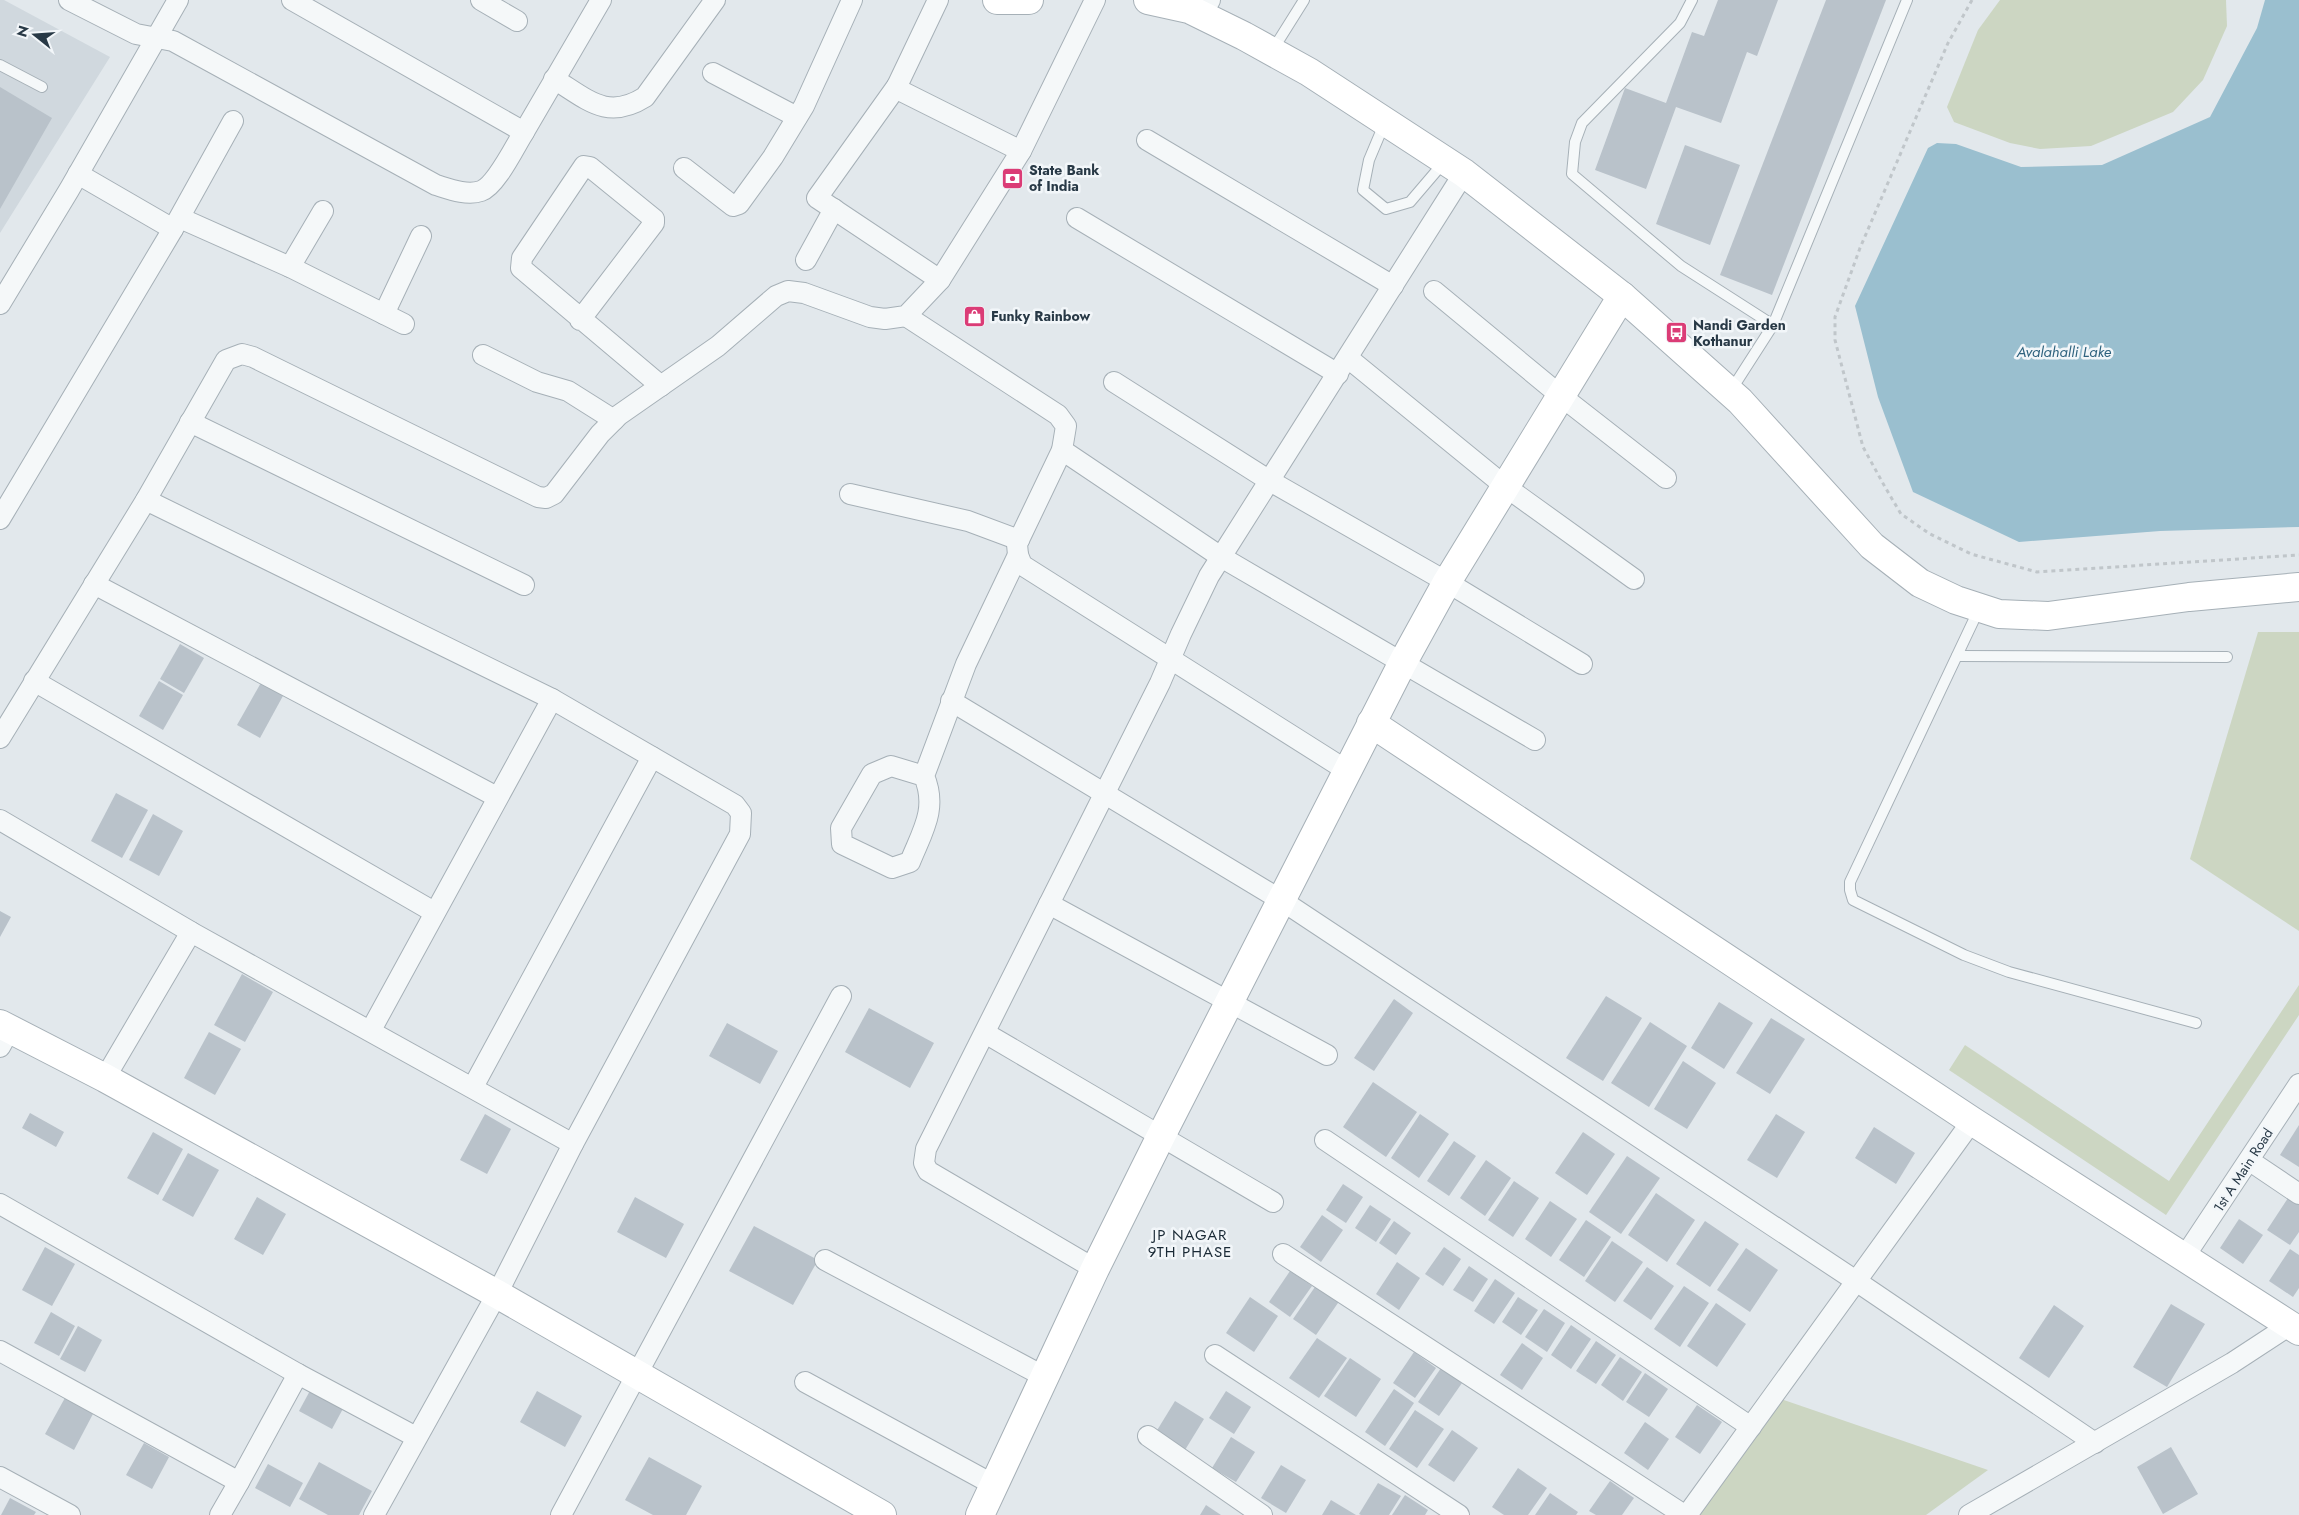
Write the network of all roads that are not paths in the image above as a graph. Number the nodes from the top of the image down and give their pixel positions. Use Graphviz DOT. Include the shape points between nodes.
graph roads {
  1 [pos="69,0"];
  2 [pos="178,0"];
  3 [pos="292,0"];
  4 [pos="481,0"];
  5 [pos="601,0"];
  6 [pos="715,0"];
  7 [pos="852,0"];
  8 [pos="938,0"];
  9 [pos="997,0"];
  10 [pos="1028,0"];
  11 [pos="1095,0"];
  12 [pos="1148,0"];
  13 [pos="1304,0"];
  14 [pos="1692,0"];
  15 [pos="1907,0"];
  16 [pos="1206,8"];
  17 [pos="517,21"];
  18 [pos="158,38"];
  19 [pos="1271,52"];
  20 [pos="0,65"];
  21 [pos="713,73"];
  22 [pos="554,79"];
  23 [pos="42,86"];
  24 [pos="896,86"];
  25 [pos="797,117"];
  26 [pos="233,121"];
  27 [pos="1385,122"];
  28 [pos="524,132"];
  29 [pos="1147,140"];
  30 [pos="1022,151"];
  31 [pos="1455,167"];
  32 [pos="684,168"];
  33 [pos="78,174"];
  34 [pos="834,210"];
  35 [pos="323,211"];
  36 [pos="1077,218"];
  37 [pos="176,224"];
  38 [pos="422,236"];
  39 [pos="806,260"];
  40 [pos="290,267"];
  41 [pos="940,280"];
  42 [pos="1393,286"];
  43 [pos="1434,290"];
  44 [pos="1622,296"];
  45 [pos="0,304"];
  46 [pos="384,314"];
  47 [pos="906,316"];
  48 [pos="580,320"];
  49 [pos="404,324"];
  50 [pos="1773,325"];
  51 [pos="483,355"];
  52 [pos="1343,366"];
  53 [pos="1114,382"];
  54 [pos="661,386"];
  55 [pos="1730,393"];
  56 [pos="1561,396"];
  57 [pos="614,420"];
  58 [pos="190,422"];
  59 [pos="1062,450"];
  60 [pos="1666,478"];
  61 [pos="1270,481"];
  62 [pos="1506,487"];
  63 [pos="850,494"];
  64 [pos="146,500"];
  65 [pos="0,519"];
  66 [pos="1019,548"];
  67 [pos="1221,557"];
  68 [pos="1634,579"];
  69 [pos="1448,582"];
  70 [pos="94,584"];
  71 [pos="524,585"];
  72 [pos="2299,587"];
  73 [pos="1980,608"];
  74 [pos="1957,656"];
  75 [pos="2227,657"];
  76 [pos="1170,658"];
  77 [pos="1403,662"];
  78 [pos="1582,664"];
  79 [pos="34,681"];
  80 [pos="552,699"];
  81 [pos="951,701"];
  82 [pos="1371,724"];
  83 [pos="0,738"];
  84 [pos="1535,740"];
  85 [pos="652,757"];
  86 [pos="1346,770"];
  87 [pos="924,776"];
  88 [pos="1106,792"];
  89 [pos="497,797"];
  90 [pos="0,820"];
  91 [pos="1281,900"];
  92 [pos="1049,904"];
  93 [pos="434,912"];
  94 [pos="191,932"];
  95 [pos="842,996"];
  96 [pos="1229,1003"];
  97 [pos="2196,1023"];
  98 [pos="371,1030"];
  99 [pos="3,1033"];
  100 [pos="985,1033"];
  101 [pos="1327,1055"];
  102 [pos="105,1078"];
  103 [pos="2299,1084"];
  104 [pos="473,1087"];
  105 [pos="1972,1121"];
  106 [pos="1161,1136"];
  107 [pos="1325,1140"];
  108 [pos="574,1144"];
  109 [pos="2250,1160"];
  110 [pos="2299,1194"];
  111 [pos="1273,1202"];
  112 [pos="0,1204"];
  113 [pos="1284,1254"];
  114 [pos="2185,1256"];
  115 [pos="825,1260"];
  116 [pos="1095,1269"];
  117 [pos="1856,1281"];
  118 [pos="497,1294"];
  119 [pos="2294,1328"];
  120 [pos="0,1351"];
  121 [pos="1215,1355"];
  122 [pos="298,1374"];
  123 [pos="637,1374"];
  124 [pos="1045,1376"];
  125 [pos="805,1382"];
  126 [pos="1751,1427"];
  127 [pos="1148,1436"];
  128 [pos="416,1437"];
  129 [pos="2095,1443"];
  130 [pos="0,1477"];
  131 [pos="238,1482"];
  132 [pos="994,1485"];
  133 [pos="70,1515"];
  134 [pos="220,1515"];
  135 [pos="374,1515"];
  136 [pos="561,1515"];
  137 [pos="882,1515"];
  138 [pos="980,1515"];
  139 [pos="1262,1515"];
  140 [pos="1459,1515"];
  141 [pos="1685,1515"];
  142 [pos="1969,1515"];
  1 -- 18 [label="street" via="136,34"];
  2 -- 18 [label="street"];
  3 -- 28 [label="street"];
  4 -- 17 [label="street"];
  5 -- 22 [label="street"];
  6 -- 22 [label="street" via="645,97 632,105 614,109 596,105"];
  7 -- 25 [label="street"];
  8 -- 24 [label="street"];
  9 -- 10 [label="street"];
  11 -- 30 [label="street"];
  12 -- 16 [label="street" via="1188,9"];
  13 -- 19 [label="lane"];
  14 -- 50 [label="lane" via="1680,23 1582,123 1574,142 1572,174 1681,266"];
  15 -- 50 [label="lane"];
  16 -- 19 [label="street"];
  18 -- 28 [label="street" via="173,41 436,185 453,191 481,191 490,186"];
  18 -- 33 [label="street"];
  19 -- 27 [label="street" via="1309,72"];
  20 -- 23 [label="lane"];
  21 -- 25 [label="street"];
  22 -- 28 [label="street"];
  24 -- 30 [label="street" via="899,92"];
  24 -- 34 [label="street" via="817,198"];
  25 -- 32 [label="street" via="773,157 736,206"];
  26 -- 37 [label="street"];
  27 -- 31 [label="street"];
  27 -- 31 [label="lane" via="1369,160 1363,190 1386,209 1410,202"];
  29 -- 42 [label="street"];
  30 -- 41 [label="street"];
  31 -- 42 [label="street"];
  31 -- 44 [label="street"];
  33 -- 37 [label="street"];
  33 -- 45 [label="street"];
  34 -- 39 [label="street"];
  34 -- 41 [label="street"];
  35 -- 40 [label="street"];
  36 -- 52 [label="street"];
  37 -- 40 [label="street"];
  37 -- 65 [label="street"];
  38 -- 46 [label="street"];
  40 -- 46 [label="street"];
  41 -- 47 [label="street"];
  42 -- 52 [label="street"];
  43 -- 56 [label="street"];
  44 -- 55 [label="street"];
  44 -- 56 [label="street"];
  46 -- 49 [label="street"];
  47 -- 54 [label="street" via="870,317 804,293 788,291 776,296 718,346"];
  47 -- 59 [label="street" via="1058,415 1066,426"];
  48 -- 48 [label="street" via="654,223 654,219 590,167 584,166 520,263 521,268"];
  48 -- 54 [label="street"];
  50 -- 55 [label="lane"];
  51 -- 57 [label="street" via="537,382 568,391"];
  52 -- 61 [label="street"];
  52 -- 62 [label="street"];
  53 -- 61 [label="street"];
  54 -- 57 [label="street"];
  55 -- 73 [label="street" via="1872,546 1920,583"];
  56 -- 60 [label="street"];
  56 -- 62 [label="street"];
  57 -- 58 [label="street" via="554,494 546,498 538,497 242,354 226,360"];
  58 -- 64 [label="street"];
  58 -- 71 [label="street"];
  59 -- 66 [label="street"];
  59 -- 67 [label="street"];
  61 -- 67 [label="street"];
  61 -- 69 [label="street"];
  62 -- 68 [label="street"];
  62 -- 69 [label="street"];
  63 -- 66 [label="street" via="968,521"];
  64 -- 70 [label="street"];
  64 -- 80 [label="street"];
  66 -- 76 [label="street" via="1022,565"];
  66 -- 81 [label="street"];
  67 -- 76 [label="street"];
  67 -- 77 [label="street"];
  69 -- 77 [label="street"];
  69 -- 78 [label="street"];
  70 -- 79 [label="street"];
  70 -- 89 [label="street"];
  72 -- 73 [label="street" via="2189,597 2048,616 1999,614"];
  73 -- 74 [label="lane"];
  74 -- 75 [label="lane"];
  74 -- 97 [label="lane" via="1850,882 1853,900 1964,956 2008,972"];
  76 -- 86 [label="street"];
  76 -- 88 [label="street"];
  77 -- 82 [label="street"];
  77 -- 84 [label="street"];
  79 -- 83 [label="street"];
  79 -- 93 [label="street"];
  80 -- 85 [label="street"];
  80 -- 89 [label="street"];
  81 -- 87 [label="street"];
  81 -- 88 [label="street"];
  82 -- 86 [label="street"];
  82 -- 105 [label="street"];
  85 -- 104 [label="street"];
  85 -- 108 [label="street" via="735,804 741,813 740,834"];
  86 -- 91 [label="street"];
  87 -- 87 [label="street" via="930,790 930,816 910,862 892,868 842,844 841,828 872,774 890,766"];
  88 -- 91 [label="street"];
  88 -- 92 [label="street"];
  89 -- 93 [label="street"];
  90 -- 94 [label="street"];
  91 -- 96 [label="street"];
  91 -- 117 [label="street"];
  92 -- 96 [label="street"];
  92 -- 100 [label="street"];
  93 -- 98 [label="street"];
  94 -- 98 [label="street"];
  94 -- 102 [label="street"];
  95 -- 123 [label="street"];
  96 -- 101 [label="street"];
  96 -- 106 [label="street"];
  98 -- 104 [label="street"];
  99 -- 102 [label="street"];
  100 -- 106 [label="street"];
  100 -- 116 [label="street" via="926,1149 924,1162 928,1171"];
  102 -- 118 [label="street"];
  103 -- 109 [label="street, 1st A Main Road"];
  104 -- 108 [label="street"];
  105 -- 114 [label="street"];
  105 -- 117 [label="street"];
  106 -- 111 [label="street"];
  106 -- 116 [label="street"];
  107 -- 126 [label="street"];
  108 -- 118 [label="street"];
  109 -- 110 [label="street"];
  109 -- 114 [label="street, 1st A Main Road"];
  112 -- 122 [label="street"];
  113 -- 141 [label="street"];
  114 -- 119 [label="street"];
  115 -- 124 [label="street"];
  116 -- 124 [label="street"];
  117 -- 126 [label="street"];
  117 -- 129 [label="street"];
  118 -- 123 [label="street"];
  118 -- 128 [label="street"];
  119 -- 129 [label="street"];
  120 -- 131 [label="street"];
  121 -- 140 [label="street"];
  122 -- 128 [label="street"];
  122 -- 131 [label="street"];
  123 -- 136 [label="street"];
  123 -- 137 [label="street"];
  124 -- 132 [label="street"];
  125 -- 132 [label="street"];
  126 -- 141 [label="street"];
  127 -- 139 [label="street"];
  128 -- 135 [label="street"];
  129 -- 142 [label="street"];
  130 -- 133 [label="street"];
  131 -- 134 [label="street"];
  132 -- 138 [label="street"];
}
